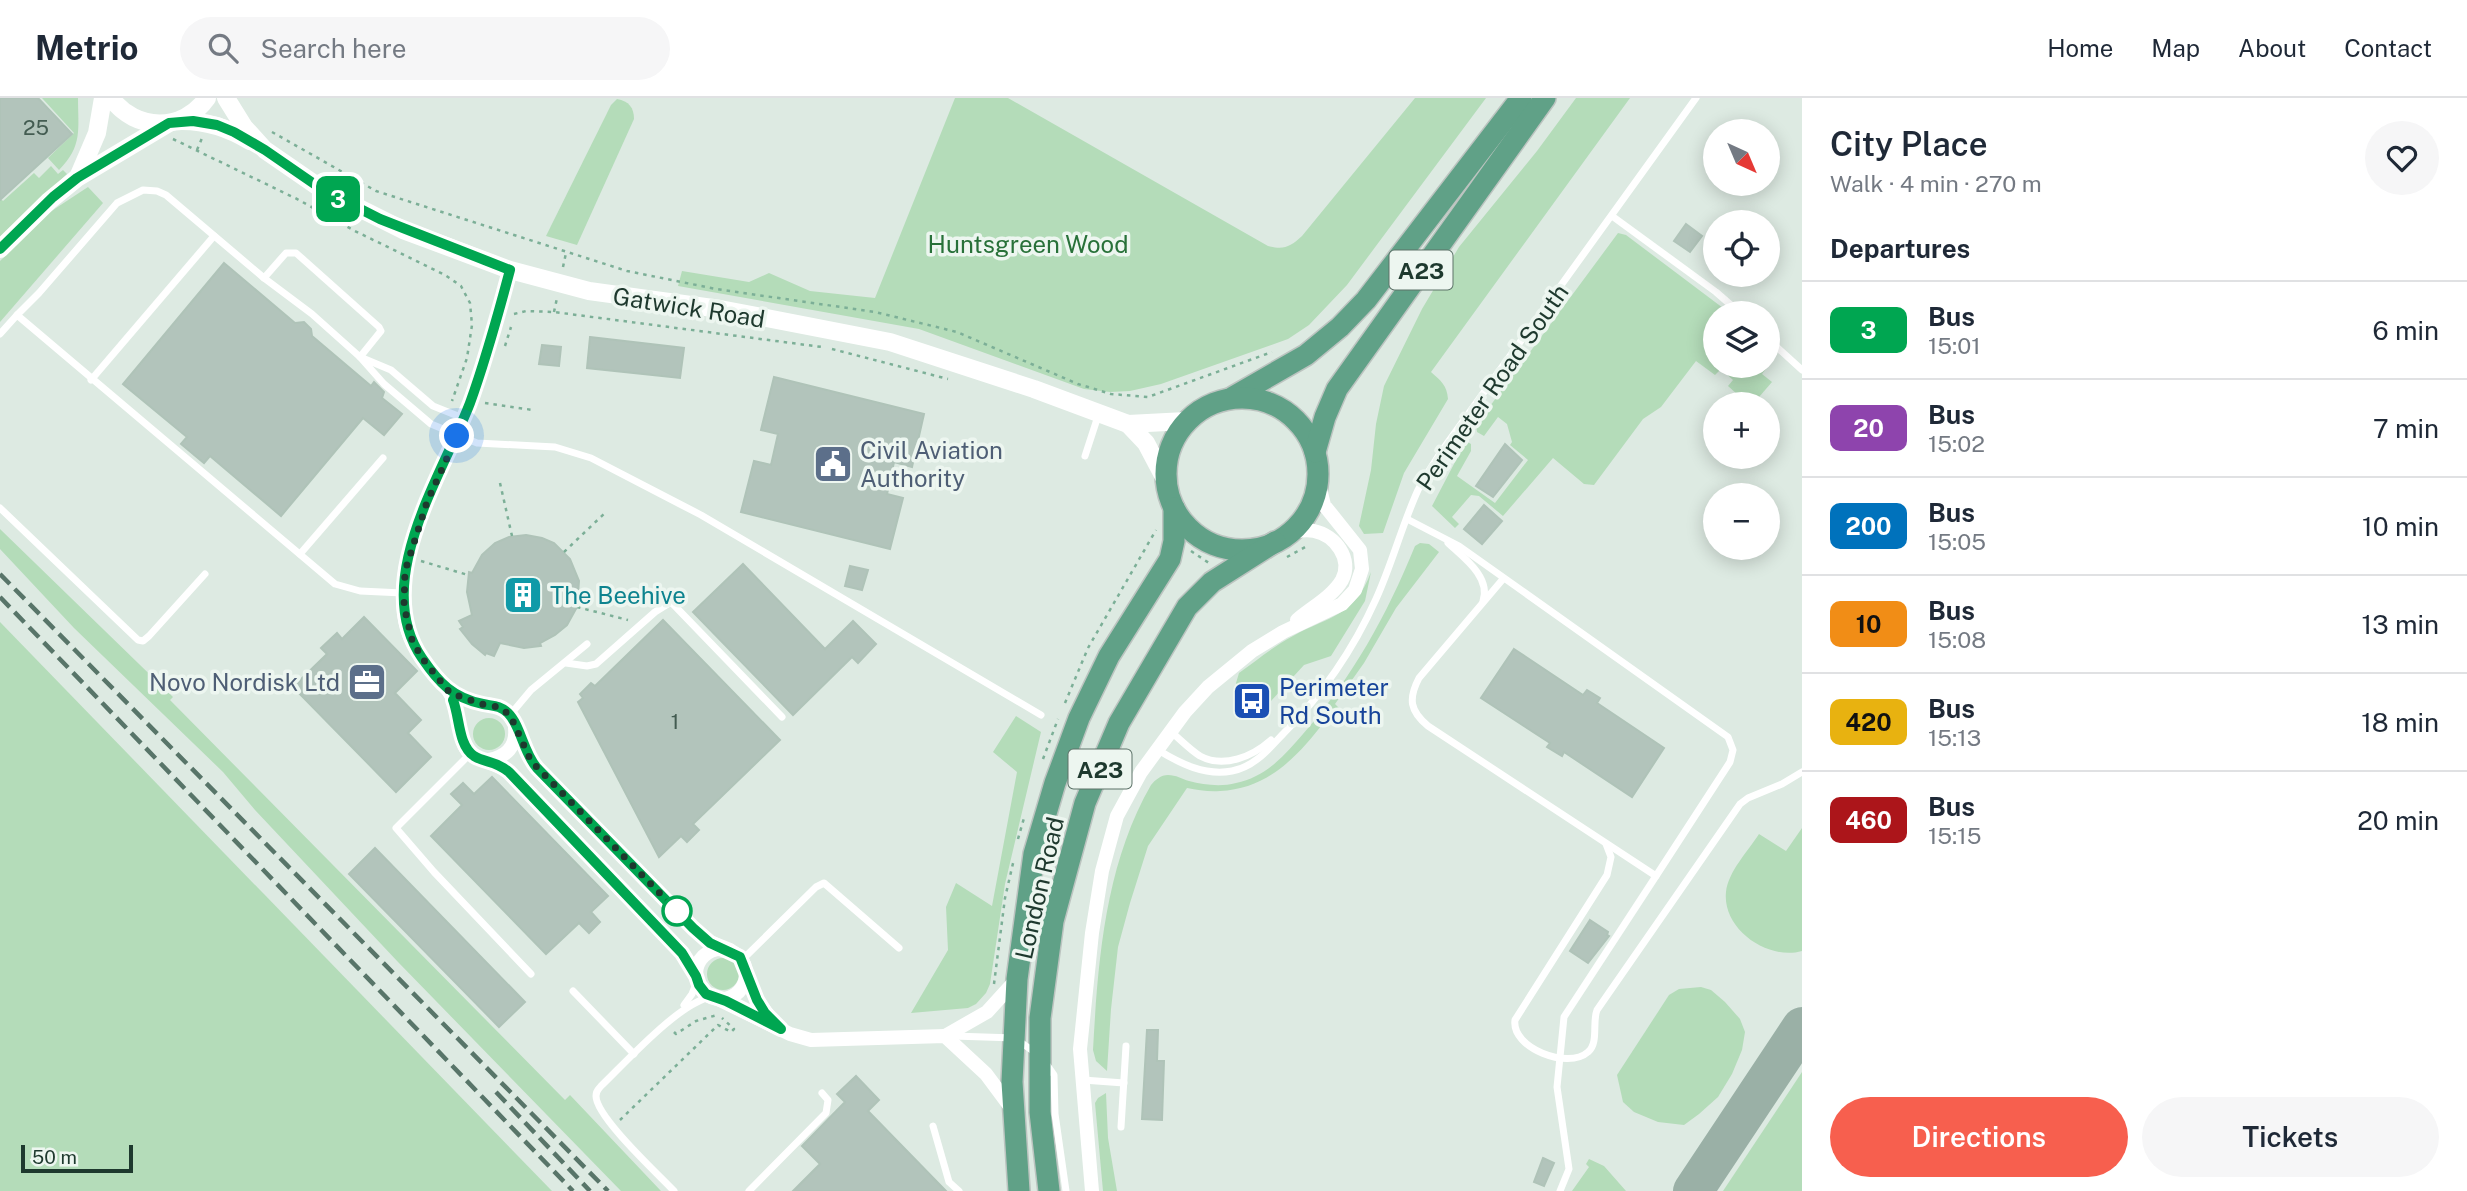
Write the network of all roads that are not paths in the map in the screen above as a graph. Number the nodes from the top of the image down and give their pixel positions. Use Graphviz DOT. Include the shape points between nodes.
graph roads {
  1 [pos="103,98"];
  2 [pos="111,98"];
  3 [pos="207,98"];
  4 [pos="226,98"];
  5 [pos="1521,98"];
  6 [pos="1545,98"];
  7 [pos="1696,98"];
  8 [pos="173,122"];
  9 [pos="265,150"];
  10 [pos="77,178"];
  11 [pos="1612,216"];
  12 [pos="214,236"];
  13 [pos="0,249"];
  14 [pos="510,270"];
  15 [pos="264,278"];
  16 [pos="1726,301"];
  17 [pos="17,315"];
  18 [pos="0,334"];
  19 [pos="1780,350"];
  20 [pos="360,357"];
  21 [pos="1802,370"];
  22 [pos="91,380"];
  23 [pos="1233,397"];
  24 [pos="1099,413"];
  25 [pos="464,418"];
  26 [pos="1186,421"];
  27 [pos="1128,424"];
  28 [pos="457,436"];
  29 [pos="1315,452"];
  30 [pos="1085,456"];
  31 [pos="383,458"];
  32 [pos="1165,480"];
  33 [pos="1318,481"];
  34 [pos="0,508"];
  35 [pos="1174,508"];
  36 [pos="1407,519"];
  37 [pos="1438,533"];
  38 [pos="1282,545"];
  39 [pos="300,554"];
  40 [pos="205,574"];
  41 [pos="1503,579"];
  42 [pos="403,593"];
  43 [pos="1480,606"];
  44 [pos="1283,632"];
  45 [pos="587,644"];
  46 [pos="566,663"];
  47 [pos="450,693"];
  48 [pos="1319,693"];
  49 [pos="485,705"];
  50 [pos="1041,715"];
  51 [pos="782,717"];
  52 [pos="512,719"];
  53 [pos="461,728"];
  54 [pos="1170,732"];
  55 [pos="1157,750"];
  56 [pos="471,754"];
  57 [pos="489,760"];
  58 [pos="1802,772"];
  59 [pos="1606,843"];
  60 [pos="1656,876"];
  61 [pos="899,948"];
  62 [pos="730,950"];
  63 [pos="744,963"];
  64 [pos="531,974"];
  65 [pos="697,978"];
  66 [pos="1017,979"];
  67 [pos="573,991"];
  68 [pos="714,998"];
  69 [pos="677,1013"];
  70 [pos="781,1029"];
  71 [pos="945,1036"];
  72 [pos="1015,1038"];
  73 [pos="1126,1046"];
  74 [pos="634,1054"];
  75 [pos="1039,1056"];
  76 [pos="1559,1058"];
  77 [pos="1082,1080"];
  78 [pos="1124,1083"];
  79 [pos="822,1093"];
  80 [pos="1012,1109"];
  81 [pos="933,1126"];
  82 [pos="1121,1126"];
  83 [pos="674,1191"];
  84 [pos="749,1191"];
  85 [pos="959,1191"];
  86 [pos="1019,1191"];
  87 [pos="1049,1191"];
  88 [pos="1066,1191"];
  89 [pos="1092,1191"];
  90 [pos="1560,1191"];
  1 -- 10 [label="street" via="97,133"];
  2 -- 8 [label="street, Gatwick Road" via="138,120"];
  3 -- 8 [label="street" via="191,114"];
  4 -- 9 [label="street, Gatwick Road"];
  5 -- 23 [label="main road, A23" via="1366,300 1340,327 1306,355"];
  6 -- 29 [label="main road, A23" via="1337,389"];
  7 -- 11 [label="lane, Perimeter Road South"];
  8 -- 9 [label="street, Gatwick Road" via="222,127"];
  8 -- 10 [label="street"];
  9 -- 14 [label="street, Gatwick Road" via="356,208"];
  10 -- 13 [label="street"];
  11 -- 16 [label="lane"];
  11 -- 36 [label="lane, Perimeter Road South" via="1443,449"];
  12 -- 15 [label="lane"];
  12 -- 17 [label="lane" via="161,193 134,193 113,207"];
  12 -- 22 [label="lane"];
  14 -- 24 [label="street, Gatwick Road" via="589,291 720,309 890,342"];
  14 -- 25 [label="street" via="491,343"];
  15 -- 20 [label="lane"];
  15 -- 20 [label="lane" via="286,253 296,253 379,327 378,337"];
  17 -- 18 [label="lane"];
  17 -- 22 [label="lane"];
  19 -- 21 [label="lane"];
  20 -- 25 [label="lane" via="391,370 433,406"];
  20 -- 28 [label="lane" via="431,424"];
  22 -- 39 [label="lane"];
  23 -- 26 [label="main road" via="1218,400"];
  23 -- 29 [label="main road" via="1266,401 1288,412 1307,433"];
  24 -- 27 [label="street, Gatwick Road"];
  24 -- 30 [label="lane"];
  25 -- 28 [label="street"];
  26 -- 27 [label="street, Gatwick Road"];
  26 -- 32 [label="main road" via="1170,446"];
  27 -- 32 [label="street, Gatwick Road" via="1146,443"];
  28 -- 42 [label="street" via="408,557"];
  28 -- 50 [label="lane" via="491,445 555,447 591,458 701,515"];
  29 -- 33 [label="main road"];
  31 -- 39 [label="lane"];
  32 -- 35 [label="main road"];
  33 -- 38 [label="main road" via="1308,511"];
  33 -- 44 [label="street" via="1327,509 1360,550 1360,579 1342,604"];
  34 -- 40 [label="lane" via="138,640 144,641"];
  35 -- 38 [label="main road" via="1189,529 1223,549 1248,551"];
  35 -- 66 [label="main road, London Road / A23" via="1166,534 1170,559 1109,656 1055,783 1034,854"];
  36 -- 37 [label="lane"];
  36 -- 48 [label="lane, Perimeter Road South" via="1364,624"];
  37 -- 41 [label="lane"];
  37 -- 43 [label="lane" via="1483,580"];
  38 -- 44 [label="street" via="1300,530 1322,533 1340,548 1346,562 1337,586"];
  38 -- 75 [label="main road, London Road / A23" via="1225,573 1201,591 1179,618 1119,723 1085,803 1053,920"];
  39 -- 42 [label="lane" via="335,584 352,590"];
  41 -- 43 [label="lane"];
  41 -- 60 [label="lane" via="1730,740 1730,762"];
  42 -- 47 [label="street" via="412,640"];
  43 -- 59 [label="lane" via="1419,678 1411,696 1414,712 1428,726"];
  44 -- 54 [label="street" via="1212,683"];
  45 -- 46 [label="lane"];
  46 -- 51 [label="lane" via="596,664 671,602"];
  46 -- 52 [label="lane" via="531,690"];
  47 -- 49 [label="street"];
  47 -- 53 [label="street"];
  48 -- 54 [label="lane, Perimeter Road South" via="1263,747 1240,758 1207,759"];
  48 -- 55 [label="lane, Perimeter Road South" via="1279,739 1244,768 1206,772"];
  49 -- 52 [label="street" via="499,707"];
  49 -- 53 [label="street" via="469,713"];
  52 -- 57 [label="street" via="516,736 511,748"];
  52 -- 62 [label="street" via="537,768 693,928 710,943"];
  53 -- 56 [label="street" via="462,742"];
  54 -- 55 [label="street"];
  55 -- 77 [label="street" via="1117,816 1102,871 1084,1001"];
  56 -- 57 [label="street"];
  56 -- 64 [label="lane" via="396,828"];
  57 -- 65 [label="street" via="509,772 682,953"];
  58 -- 76 [label="lane" via="1740,804 1597,1010 1591,1048 1580,1056"];
  59 -- 60 [label="lane"];
  59 -- 76 [label="lane" via="1611,862 1605,878 1515,1020 1520,1038"];
  60 -- 76 [label="lane" via="1568,1008"];
  61 -- 63 [label="lane" via="824,883"];
  62 -- 63 [label="street"];
  62 -- 65 [label="street" via="707,953 698,964"];
  63 -- 68 [label="street" via="741,989 731,997"];
  63 -- 70 [label="street" via="757,1000"];
  65 -- 68 [label="street" via="702,990"];
  65 -- 69 [label="lane" via="692,994"];
  66 -- 71 [label="street, London Road" via="987,1012"];
  66 -- 72 [label="main road, London Road / A23"];
  67 -- 74 [label="lane"];
  68 -- 69 [label="lane" via="696,1001"];
  68 -- 70 [label="street"];
  69 -- 74 [label="lane"];
  70 -- 71 [label="street" via="818,1041"];
  71 -- 72 [label="lane"];
  71 -- 80 [label="street" via="986,1073"];
  72 -- 75 [label="lane"];
  72 -- 80 [label="main road, London Road / A23"];
  73 -- 78 [label="lane"];
  74 -- 83 [label="lane" via="601,1086 596,1094 599,1106"];
  75 -- 87 [label="main road, London Road / A23"];
  75 -- 88 [label="lane" via="1054,1075"];
  76 -- 90 [label="lane" via="1557,1087 1569,1169"];
  77 -- 78 [label="lane"];
  77 -- 89 [label="street"];
  78 -- 82 [label="lane"];
  79 -- 84 [label="lane" via="829,1104 827,1113"];
  80 -- 86 [label="main road, London Road / A23"];
  81 -- 85 [label="lane" via="949,1182"];
}
